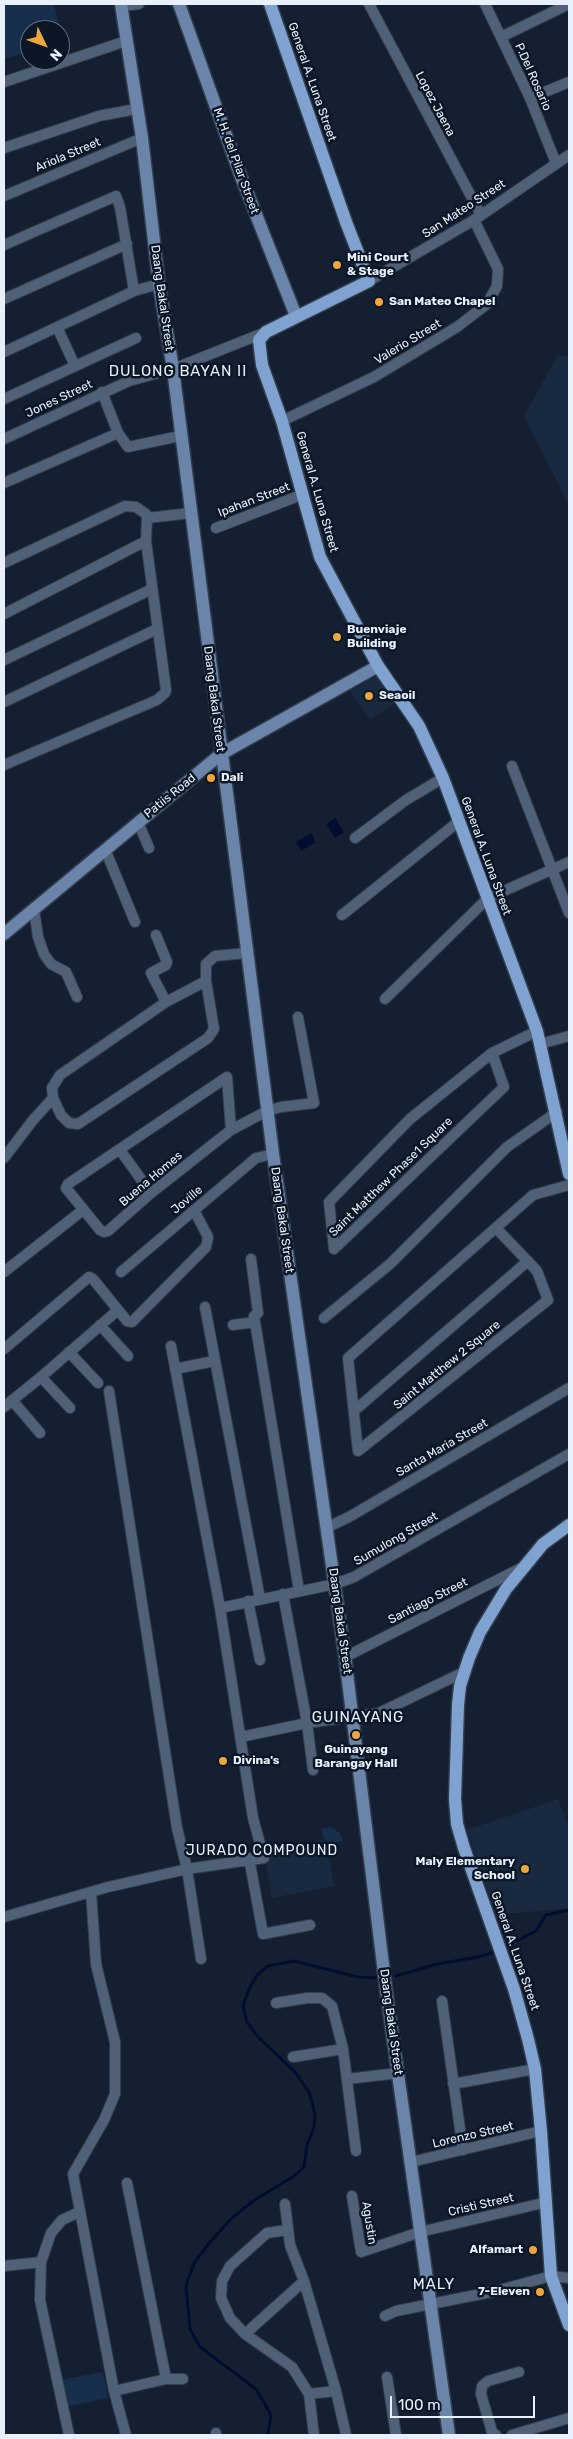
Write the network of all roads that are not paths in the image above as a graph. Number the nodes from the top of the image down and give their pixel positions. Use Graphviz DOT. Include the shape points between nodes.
graph roads {
  1 [pos="139,4"];
  2 [pos="179,4"];
  3 [pos="270,4"];
  4 [pos="370,4"];
  5 [pos="485,4"];
  6 [pos="569,4"];
  7 [pos="122,5"];
  8 [pos="501,37"];
  9 [pos="126,42"];
  10 [pos="4,82"];
  11 [pos="569,82"];
  12 [pos="530,98"];
  13 [pos="136,109"];
  14 [pos="142,138"];
  15 [pos="4,148"];
  16 [pos="569,155"];
  17 [pos="556,162"];
  18 [pos="4,196"];
  19 [pos="477,217"];
  20 [pos="127,244"];
  21 [pos="4,246"];
  22 [pos="369,280"];
  23 [pos="159,284"];
  24 [pos="134,291"];
  25 [pos="4,299"];
  26 [pos="296,316"];
  27 [pos="57,327"];
  28 [pos="266,332"];
  29 [pos="136,338"];
  30 [pos="4,352"];
  31 [pos="75,366"];
  32 [pos="173,369"];
  33 [pos="102,392"];
  34 [pos="4,399"];
  35 [pos="282,421"];
  36 [pos="118,433"];
  37 [pos="180,436"];
  38 [pos="4,439"];
  39 [pos="4,483"];
  40 [pos="301,495"];
  41 [pos="191,512"];
  42 [pos="147,518"];
  43 [pos="216,528"];
  44 [pos="146,541"];
  45 [pos="4,562"];
  46 [pos="152,589"];
  47 [pos="4,614"];
  48 [pos="157,629"];
  49 [pos="4,660"];
  50 [pos="378,666"];
  51 [pos="4,702"];
  52 [pos="221,754"];
  53 [pos="4,765"];
  54 [pos="512,766"];
  55 [pos="443,778"];
  56 [pos="138,822"];
  57 [pos="458,822"];
  58 [pos="355,838"];
  59 [pos="149,848"];
  60 [pos="106,849"];
  61 [pos="569,862"];
  62 [pos="551,869"];
  63 [pos="488,898"];
  64 [pos="34,908"];
  65 [pos="569,913"];
  66 [pos="342,915"];
  67 [pos="135,922"];
  68 [pos="4,934"];
  69 [pos="156,934"];
  70 [pos="248,953"];
  71 [pos="206,981"];
  72 [pos="76,997"];
  73 [pos="385,999"];
  74 [pos="166,1002"];
  75 [pos="298,1017"];
  76 [pos="537,1031"];
  77 [pos="569,1036"];
  78 [pos="540,1044"];
  79 [pos="492,1053"];
  80 [pos="53,1098"];
  81 [pos="267,1111"];
  82 [pos="557,1112"];
  83 [pos="231,1130"];
  84 [pos="120,1150"];
  85 [pos="273,1154"];
  86 [pos="4,1158"];
  87 [pos="569,1174"];
  88 [pos="569,1185"];
  89 [pos="151,1193"];
  90 [pos="83,1210"];
  91 [pos="194,1210"];
  92 [pos="496,1228"];
  93 [pos="251,1259"];
  94 [pos="528,1261"];
  95 [pos="4,1272"];
  96 [pos="121,1272"];
  97 [pos="205,1308"];
  98 [pos="118,1310"];
  99 [pos="324,1318"];
  100 [pos="254,1322"];
  101 [pos="100,1325"];
  102 [pos="233,1325"];
  103 [pos="171,1346"];
  104 [pos="4,1349"];
  105 [pos="68,1352"];
  106 [pos="128,1356"];
  107 [pos="214,1362"];
  108 [pos="175,1369"];
  109 [pos="41,1377"];
  110 [pos="98,1383"];
  111 [pos="569,1388"];
  112 [pos="109,1392"];
  113 [pos="8,1404"];
  114 [pos="70,1408"];
  115 [pos="354,1411"];
  116 [pos="40,1433"];
  117 [pos="569,1454"];
  118 [pos="569,1525"];
  119 [pos="326,1528"];
  120 [pos="523,1567"];
  121 [pos="335,1584"];
  122 [pos="298,1591"];
  123 [pos="284,1594"];
  124 [pos="260,1599"];
  125 [pos="248,1602"];
  126 [pos="220,1608"];
  127 [pos="345,1657"];
  128 [pos="260,1660"];
  129 [pos="464,1672"];
  130 [pos="352,1717"];
  131 [pos="307,1723"];
  132 [pos="241,1737"];
  133 [pos="313,1770"];
  134 [pos="249,1858"];
  135 [pos="187,1869"];
  136 [pos="91,1892"];
  137 [pos="4,1917"];
  138 [pos="310,1925"];
  139 [pos="201,1959"];
  140 [pos="442,2001"];
  141 [pos="276,2003"];
  142 [pos="343,2049"];
  143 [pos="293,2057"];
  144 [pos="535,2069"];
  145 [pos="398,2072"];
  146 [pos="347,2079"];
  147 [pos="453,2084"];
  148 [pos="541,2131"];
  149 [pos="356,2150"];
  150 [pos="463,2150"];
  151 [pos="411,2162"];
  152 [pos="126,2183"];
  153 [pos="352,2196"];
  154 [pos="547,2202"];
  155 [pos="285,2204"];
  156 [pos="79,2212"];
  157 [pos="287,2230"];
  158 [pos="420,2232"];
  159 [pos="41,2262"];
  160 [pos="4,2266"];
  161 [pos="551,2276"];
  162 [pos="569,2278"];
  163 [pos="304,2281"];
  164 [pos="430,2303"];
  165 [pos="385,2316"];
  166 [pos="569,2325"];
  167 [pos="245,2334"];
  168 [pos="519,2372"];
  169 [pos="387,2377"];
  170 [pos="166,2379"];
  171 [pos="183,2379"];
  172 [pos="336,2391"];
  173 [pos="114,2392"];
  174 [pos="309,2394"];
  175 [pos="569,2418"];
  176 [pos="69,2435"];
  177 [pos="126,2435"];
  178 [pos="314,2435"];
  179 [pos="346,2435"];
  180 [pos="396,2435"];
  181 [pos="449,2435"];
  182 [pos="496,2435"];
  183 [pos="512,2435"];
  1 -- 7 [label="street"];
  2 -- 26 [label="street, M. H. del Pilar Street" via="240,174"];
  3 -- 22 [label="main road, General A. Luna Street"];
  4 -- 19 [label="street, Lopez Jaena"];
  5 -- 8 [label="street, P.Del Rosario"];
  6 -- 8 [label="street"];
  7 -- 9 [label="street, Daang Bakal Street"];
  8 -- 12 [label="street, P.Del Rosario"];
  9 -- 10 [label="street"];
  9 -- 13 [label="street, Daang Bakal Street"];
  11 -- 12 [label="street"];
  12 -- 17 [label="street, P.Del Rosario"];
  13 -- 14 [label="street, Daang Bakal Street"];
  13 -- 15 [label="street" via="99,116"];
  14 -- 18 [label="street, Ariola Street"];
  14 -- 23 [label="street, Daang Bakal Street"];
  16 -- 17 [label="street, San Mateo Street"];
  17 -- 19 [label="street, San Mateo Street"];
  19 -- 22 [label="street, San Mateo Street"];
  19 -- 35 [label="street, Valerio Street" via="498,269 497,286 487,304 457,327 374,377"];
  20 -- 21 [label="street" via="118,199 114,195"];
  20 -- 24 [label="street"];
  20 -- 25 [label="street"];
  22 -- 26 [label="main road"];
  23 -- 24 [label="street"];
  23 -- 32 [label="street, Daang Bakal Street"];
  24 -- 27 [label="street"];
  26 -- 28 [label="main road"];
  27 -- 30 [label="street"];
  27 -- 31 [label="street"];
  28 -- 32 [label="street, Jones Street"];
  28 -- 35 [label="main road, General A. Luna Street" via="259,340 258,351"];
  29 -- 31 [label="street"];
  31 -- 34 [label="street"];
  32 -- 33 [label="street, Jones Street" via="129,380"];
  32 -- 37 [label="street, Daang Bakal Street"];
  33 -- 36 [label="street"];
  33 -- 38 [label="street, Jones Street"];
  35 -- 40 [label="main road, General A. Luna Street"];
  36 -- 37 [label="street" via="130,448"];
  36 -- 39 [label="street"];
  37 -- 41 [label="street, Daang Bakal Street"];
  40 -- 43 [label="street, Ipahan Street"];
  40 -- 50 [label="main road, General A. Luna Street" via="320,557"];
  41 -- 42 [label="street"];
  41 -- 52 [label="street, Daang Bakal Street"];
  42 -- 44 [label="street"];
  42 -- 45 [label="street" via="136,507 125,506"];
  44 -- 46 [label="street"];
  44 -- 47 [label="street"];
  46 -- 48 [label="street"];
  46 -- 49 [label="street"];
  48 -- 51 [label="street"];
  48 -- 53 [label="street" via="166,690 162,696"];
  50 -- 52 [label="street, Patiis Road"];
  50 -- 55 [label="main road, General A. Luna Street" via="419,726"];
  52 -- 56 [label="street, Patiis Road"];
  52 -- 70 [label="street, Daang Bakal Street"];
  54 -- 62 [label="street"];
  55 -- 57 [label="main road, General A. Luna Street"];
  55 -- 58 [label="street" via="406,800"];
  56 -- 59 [label="street"];
  56 -- 60 [label="street, Patiis Road"];
  57 -- 63 [label="main road, General A. Luna Street"];
  57 -- 66 [label="street"];
  60 -- 64 [label="street, Patiis Road"];
  60 -- 67 [label="street"];
  61 -- 62 [label="street"];
  62 -- 63 [label="street"];
  62 -- 65 [label="street"];
  63 -- 73 [label="street"];
  63 -- 76 [label="main road, General A. Luna Street"];
  64 -- 68 [label="street, Patiis Road"];
  64 -- 72 [label="street" via="44,954 51,964 66,972"];
  69 -- 74 [label="street" via="167,962 151,974"];
  70 -- 71 [label="street" via="214,956 206,964"];
  70 -- 81 [label="street, Daang Bakal Street"];
  71 -- 74 [label="street"];
  71 -- 80 [label="street" via="214,1029 203,1043 78,1124 68,1122 61,1115"];
  74 -- 80 [label="street" via="60,1075 52,1088"];
  75 -- 81 [label="street, Buena Homes" via="314,1103"];
  76 -- 78 [label="main road, General A. Luna Street"];
  76 -- 79 [label="street, Saint Matthew Phase1 Square"];
  77 -- 78 [label="street"];
  78 -- 82 [label="main road, General A. Luna Street"];
  79 -- 79 [label="street, Saint Matthew Phase1 Square" via="410,1120 329,1202 334,1250 504,1088"];
  80 -- 86 [label="street"];
  81 -- 83 [label="street, Buena Homes"];
  81 -- 85 [label="street, Daang Bakal Street"];
  82 -- 87 [label="main road, General A. Luna Street"];
  82 -- 99 [label="street" via="506,1147 390,1264"];
  83 -- 84 [label="street" via="227,1077"];
  83 -- 89 [label="street, Buena Homes"];
  84 -- 89 [label="street"];
  84 -- 90 [label="street, Buena Homes" via="68,1184 66,1188"];
  85 -- 91 [label="street, Joville" via="256,1158"];
  85 -- 119 [label="street, Daang Bakal Street"];
  88 -- 92 [label="street, Saint Matthew 2 Square" via="533,1195"];
  89 -- 90 [label="street, Buena Homes" via="108,1231 104,1232"];
  90 -- 95 [label="street"];
  91 -- 96 [label="street, Joville"];
  91 -- 98 [label="street" via="208,1237 204,1252 132,1322"];
  92 -- 94 [label="street, Saint Matthew 2 Square"];
  92 -- 115 [label="street, Saint Matthew 2 Square" via="348,1358"];
  93 -- 100 [label="street" via="258,1313"];
  94 -- 115 [label="street, Saint Matthew 2 Square"];
  94 -- 115 [label="street, Saint Matthew 2 Square" via="537,1271 548,1300 358,1451"];
  97 -- 107 [label="street"];
  98 -- 101 [label="street"];
  98 -- 104 [label="street" via="89,1277"];
  100 -- 102 [label="street"];
  100 -- 122 [label="street"];
  101 -- 105 [label="street"];
  101 -- 106 [label="street"];
  103 -- 108 [label="street"];
  105 -- 109 [label="street"];
  105 -- 110 [label="street"];
  107 -- 108 [label="street"];
  107 -- 124 [label="street"];
  108 -- 126 [label="street"];
  109 -- 113 [label="street"];
  109 -- 114 [label="street"];
  111 -- 119 [label="street, Santa Maria Street"];
  112 -- 135 [label="street" via="177,1828"];
  113 -- 116 [label="street"];
  117 -- 121 [label="street, Sumulong Street" via="354,1577"];
  118 -- 120 [label="main road, General A. Luna Street" via="543,1544"];
  119 -- 121 [label="street, Daang Bakal Street"];
  120 -- 127 [label="street, Santiago Street"];
  120 -- 129 [label="main road, General A. Luna Street" via="484,1625"];
  121 -- 122 [label="street, Sumulong Street"];
  121 -- 127 [label="street, Daang Bakal Street"];
  122 -- 123 [label="street, Sumulong Street"];
  123 -- 124 [label="street, Sumulong Street"];
  123 -- 131 [label="street"];
  124 -- 125 [label="street, Sumulong Street"];
  125 -- 126 [label="street, Sumulong Street"];
  125 -- 128 [label="street"];
  126 -- 132 [label="street"];
  127 -- 130 [label="street, Daang Bakal Street"];
  129 -- 130 [label="street" via="379,1713"];
  129 -- 144 [label="main road, General A. Luna Street" via="456,1726 456,1812 464,1848 521,2009"];
  130 -- 131 [label="street"];
  130 -- 145 [label="street, Daang Bakal Street"];
  131 -- 132 [label="street"];
  131 -- 133 [label="street"];
  132 -- 134 [label="street" via="253,1818 264,1858"];
  134 -- 135 [label="street"];
  134 -- 138 [label="street" via="263,1934"];
  135 -- 136 [label="street"];
  135 -- 139 [label="street"];
  136 -- 137 [label="street"];
  136 -- 156 [label="street" via="96,1964 115,2042 115,2094 73,2174"];
  140 -- 147 [label="street"];
  141 -- 142 [label="street" via="322,1998 332,2006"];
  142 -- 143 [label="street"];
  142 -- 146 [label="street"];
  144 -- 147 [label="street"];
  144 -- 148 [label="main road, General A. Luna Street"];
  145 -- 146 [label="street"];
  145 -- 151 [label="street, Daang Bakal Street"];
  146 -- 149 [label="street"];
  147 -- 150 [label="street"];
  148 -- 150 [label="street, Lorenzo Street"];
  148 -- 154 [label="main road, General A. Luna Street"];
  150 -- 151 [label="street, Lorenzo Street"];
  151 -- 158 [label="street, Daang Bakal Street"];
  152 -- 170 [label="street"];
  153 -- 158 [label="street, Agustin" via="361,2252"];
  154 -- 158 [label="street, Cristi Street"];
  154 -- 161 [label="main road, General A. Luna Street"];
  155 -- 157 [label="street"];
  156 -- 159 [label="street" via="62,2220 52,2233"];
  156 -- 173 [label="street"];
  157 -- 163 [label="street"];
  157 -- 167 [label="street" via="267,2233 230,2266 222,2281 221,2298 230,2318"];
  158 -- 164 [label="street, Daang Bakal Street"];
  159 -- 160 [label="street"];
  159 -- 176 [label="street" via="40,2300"];
  161 -- 162 [label="street"];
  161 -- 164 [label="street" via="496,2291"];
  161 -- 166 [label="main road, General A. Luna Street"];
  163 -- 167 [label="street"];
  163 -- 172 [label="street"];
  164 -- 165 [label="street"];
  164 -- 181 [label="street, Daang Bakal Street"];
  167 -- 174 [label="street" via="292,2367"];
  168 -- 182 [label="street" via="488,2381 482,2386 481,2394 492,2432"];
  169 -- 180 [label="street"];
  170 -- 171 [label="street"];
  170 -- 173 [label="street"];
  172 -- 174 [label="street"];
  172 -- 179 [label="street"];
  173 -- 177 [label="street"];
  174 -- 178 [label="street"];
  175 -- 183 [label="street"];
}
